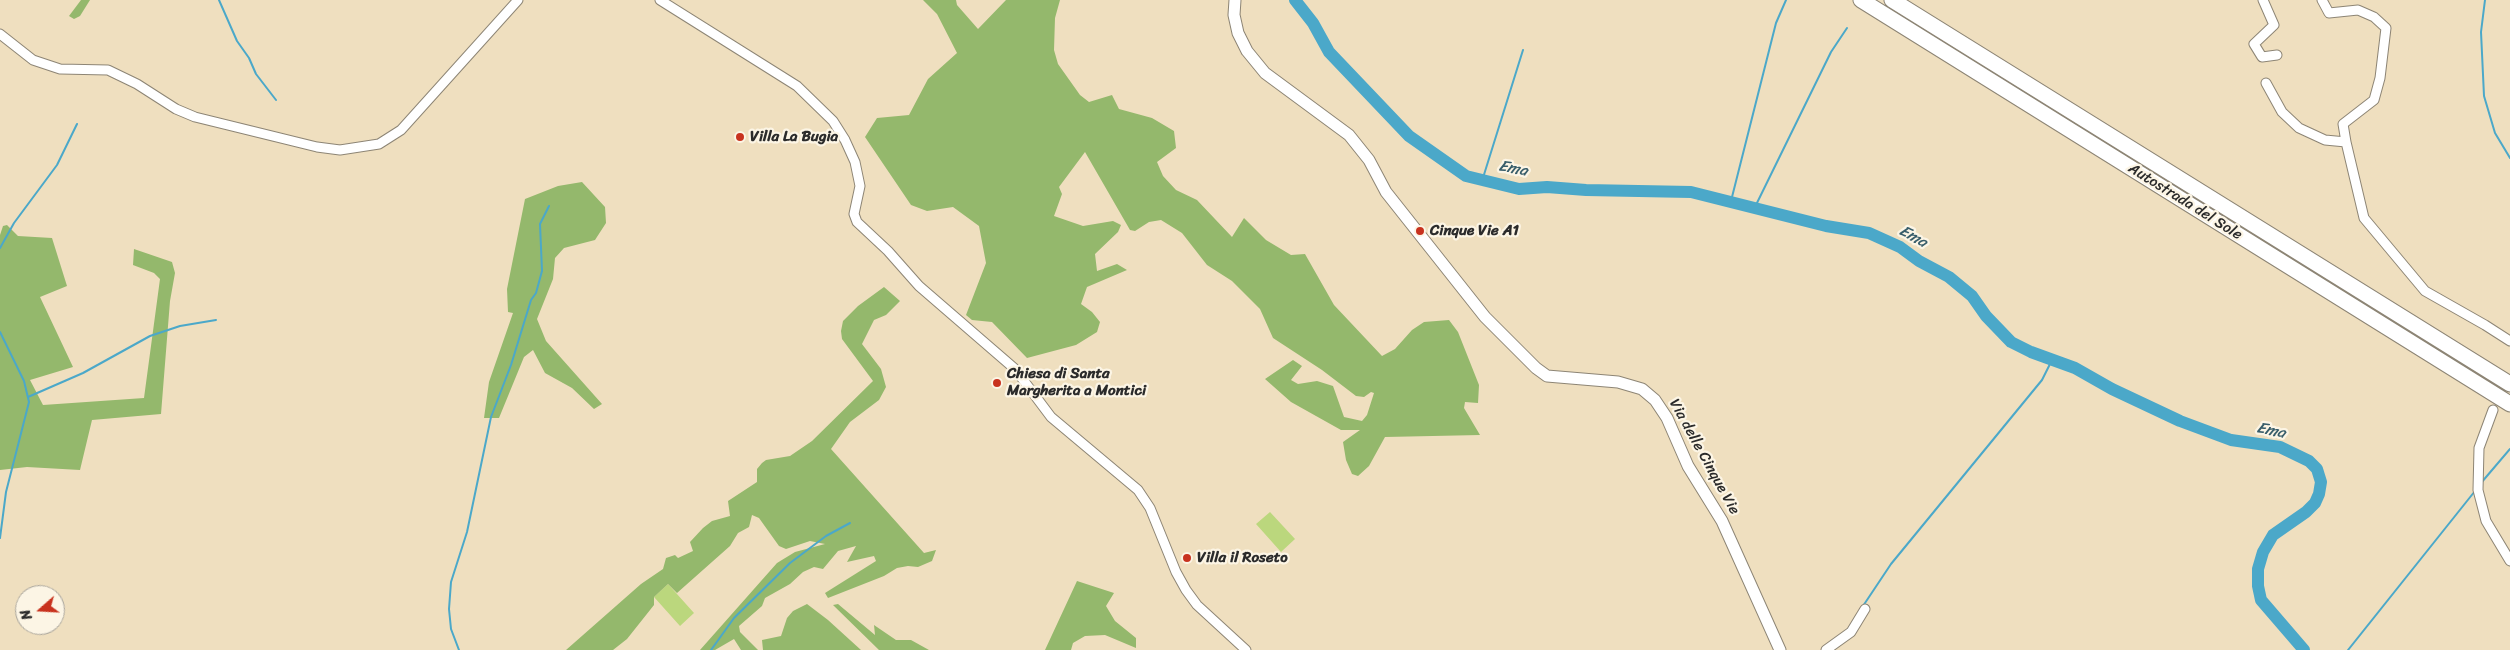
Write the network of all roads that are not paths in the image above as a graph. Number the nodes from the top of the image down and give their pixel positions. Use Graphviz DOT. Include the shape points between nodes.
graph roads {
  1 [pos="518,0"];
  2 [pos="660,0"];
  3 [pos="1235,0"];
  4 [pos="1861,0"];
  5 [pos="1892,0"];
  6 [pos="2262,0"];
  7 [pos="2322,0"];
  8 [pos="0,34"];
  9 [pos="2277,55"];
  10 [pos="2266,83"];
  11 [pos="2346,142"];
  12 [pos="2510,341"];
  13 [pos="2510,384"];
  14 [pos="2510,404"];
  15 [pos="2493,410"];
  16 [pos="2510,561"];
  17 [pos="1866,609"];
  18 [pos="1246,650"];
  19 [pos="1780,650"];
  20 [pos="1826,650"];
  1 -- 8 [label="street" via="401,130 379,144 340,150 194,117 108,70 60,69 33,60"];
  2 -- 18 [label="street" via="753,56 816,103 837,127 855,162 860,186 854,214 857,222 919,286 1015,369 1051,417 1138,490 1150,508 1186,590"];
  3 -- 19 [label="street, Via delle Cinque Vie" via="1238,33 1265,74 1349,135 1369,160 1386,192 1486,317 1536,368 1547,376 1618,382 1642,389 1655,400 1667,418 1688,466 1722,521"];
  4 -- 14 [label="highway, Autostrada del Sole"];
  5 -- 13 [label="highway, Autostrada del Sole"];
  6 -- 9 [label="street" via="2274,25 2254,44 2262,57"];
  7 -- 11 [label="street" via="2329,13 2358,10 2374,17 2386,28 2374,100 2343,124"];
  10 -- 11 [label="street" via="2282,112 2298,128 2325,140"];
  11 -- 12 [label="street" via="2364,218 2425,291"];
  15 -- 16 [label="street" via="2479,448 2478,490 2486,521"];
  17 -- 20 [label="street" via="1851,632"];
}
